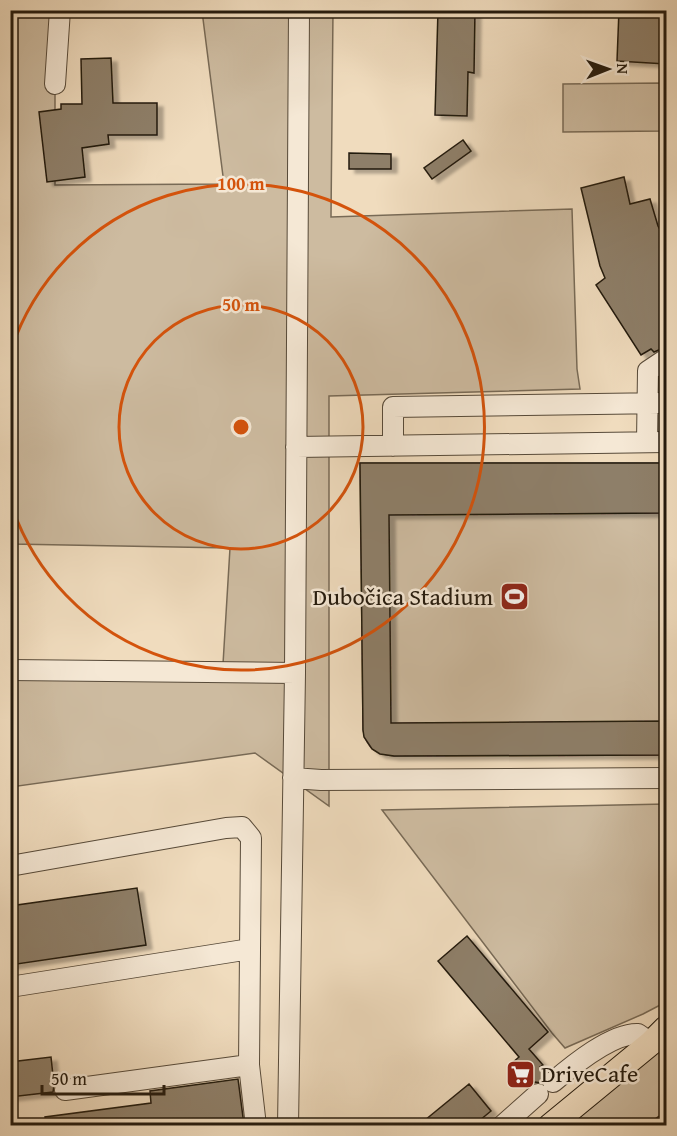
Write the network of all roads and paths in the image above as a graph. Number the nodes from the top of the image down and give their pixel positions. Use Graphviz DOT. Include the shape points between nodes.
graph roads {
  1 [pos="60,10"];
  2 [pos="299,10"];
  3 [pos="55,84"];
  4 [pos="666,359"];
  5 [pos="657,404"];
  6 [pos="657,442"];
  7 [pos="393,446"];
  8 [pos="296,447"];
  9 [pos="10,670"];
  10 [pos="295,673"];
  11 [pos="293,778"];
  12 [pos="666,778"];
  13 [pos="10,866"];
  14 [pos="250,949"];
  15 [pos="10,987"];
  16 [pos="659,1036"];
  17 [pos="249,1065"];
  18 [pos="65,1090"];
  19 [pos="256,1125"];
  20 [pos="288,1125"];
  21 [pos="502,1125"];
  22 [pos="550,1125"];
  1 -- 3 [label="street"];
  2 -- 8 [label="street"];
  4 -- 5 [label="street" via="648,370"];
  5 -- 6 [label="street"];
  5 -- 7 [label="street" via="393,407"];
  6 -- 7 [label="street"];
  7 -- 8 [label="street"];
  8 -- 10 [label="street"];
  9 -- 10 [label="street"];
  10 -- 11 [label="street"];
  11 -- 12 [label="street"];
  11 -- 20 [label="street"];
  13 -- 14 [label="street" via="242,827 251,838"];
  14 -- 15 [label="street"];
  14 -- 17 [label="street"];
  16 -- 21 [label="street" via="623,1035 582,1059"];
  16 -- 22 [label="main road"];
  17 -- 18 [label="street"];
  17 -- 19 [label="street"];
}
